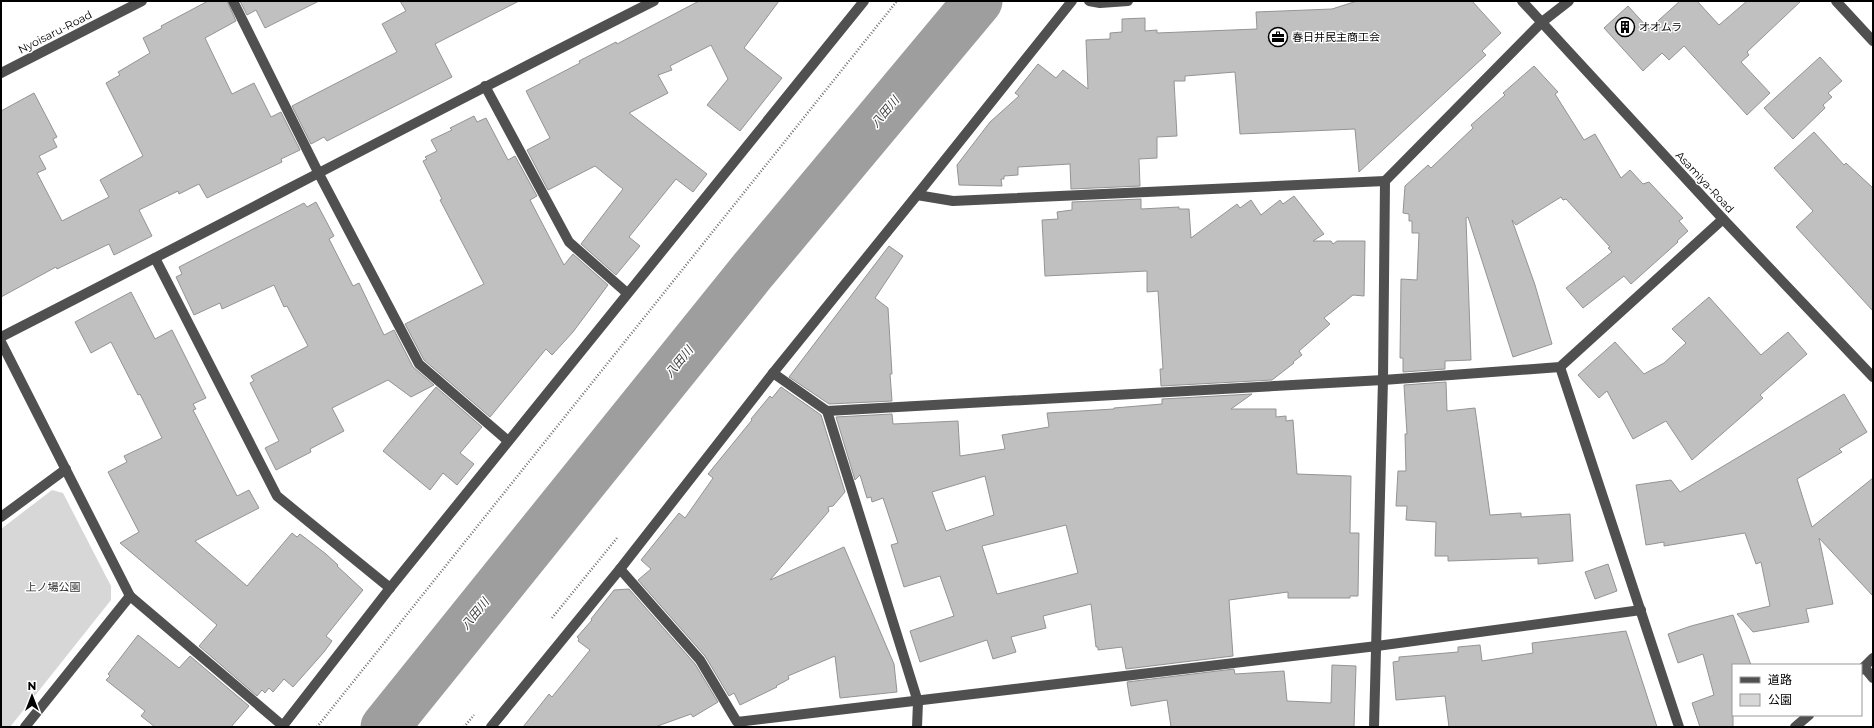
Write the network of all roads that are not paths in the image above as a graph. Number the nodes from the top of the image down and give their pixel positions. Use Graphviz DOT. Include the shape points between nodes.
graph roads {
  1 [pos="142,1"];
  2 [pos="233,1"];
  3 [pos="654,1"];
  4 [pos="864,1"];
  5 [pos="1072,1"];
  6 [pos="1090,1"];
  7 [pos="1128,1"];
  8 [pos="1522,1"];
  9 [pos="1569,1"];
  10 [pos="1836,1"];
  11 [pos="1542,22"];
  12 [pos="1873,41"];
  13 [pos="1,73"];
  14 [pos="485,86"];
  15 [pos="319,174"];
  16 [pos="1385,181"];
  17 [pos="917,196"];
  18 [pos="1723,219"];
  19 [pos="155,258"];
  20 [pos="628,293"];
  21 [pos="1,337"];
  22 [pos="1,342"];
  23 [pos="1560,367"];
  24 [pos="773,372"];
  25 [pos="1873,377"];
  26 [pos="1382,380"];
  27 [pos="826,411"];
  28 [pos="508,441"];
  29 [pos="66,469"];
  30 [pos="1,517"];
  31 [pos="620,569"];
  32 [pos="390,588"];
  33 [pos="130,596"];
  34 [pos="1641,610"];
  35 [pos="1377,646"];
  36 [pos="1873,658"];
  37 [pos="1862,668"];
  38 [pos="1873,678"];
  39 [pos="918,702"];
  40 [pos="1808,716"];
  41 [pos="282,726"];
  42 [pos="25,727"];
  43 [pos="492,727"];
  44 [pos="917,727"];
  45 [pos="1374,727"];
  46 [pos="1680,727"];
  47 [pos="1795,727"];
  1 -- 13 [label="street, Nyoisaru-Road"];
  2 -- 15 [label="street"];
  3 -- 14 [label="street"];
  4 -- 20 [label="street"];
  5 -- 17 [label="street"];
  6 -- 7 [label="street"];
  8 -- 11 [label="street, Asamiya-Road"];
  9 -- 11 [label="street"];
  10 -- 12 [label="street"];
  11 -- 16 [label="street"];
  11 -- 18 [label="street, Asamiya-Road"];
  14 -- 15 [label="street"];
  14 -- 20 [label="street" via="569,242"];
  15 -- 19 [label="street"];
  15 -- 28 [label="street" via="419,364"];
  16 -- 17 [label="street" via="953,201"];
  16 -- 26 [label="street"];
  17 -- 24 [label="street"];
  18 -- 23 [label="street"];
  18 -- 25 [label="street, Asamiya-Road"];
  19 -- 21 [label="street"];
  19 -- 32 [label="street" via="277,496"];
  20 -- 28 [label="street"];
  22 -- 29 [label="street"];
  23 -- 26 [label="street"];
  23 -- 34 [label="street"];
  24 -- 27 [label="street"];
  24 -- 31 [label="street"];
  26 -- 27 [label="street"];
  26 -- 35 [label="street"];
  27 -- 39 [label="street"];
  28 -- 32 [label="street"];
  29 -- 30 [label="street"];
  29 -- 33 [label="street"];
  31 -- 39 [label="street" via="700,660 737,722"];
  31 -- 43 [label="street"];
  32 -- 41 [label="street"];
  33 -- 41 [label="street"];
  33 -- 42 [label="street"];
  34 -- 35 [label="street"];
  34 -- 46 [label="street"];
  35 -- 39 [label="street"];
  35 -- 45 [label="street"];
  36 -- 37 [label="street"];
  37 -- 38 [label="street"];
  39 -- 44 [label="street"];
  40 -- 47 [label="street"];
}
